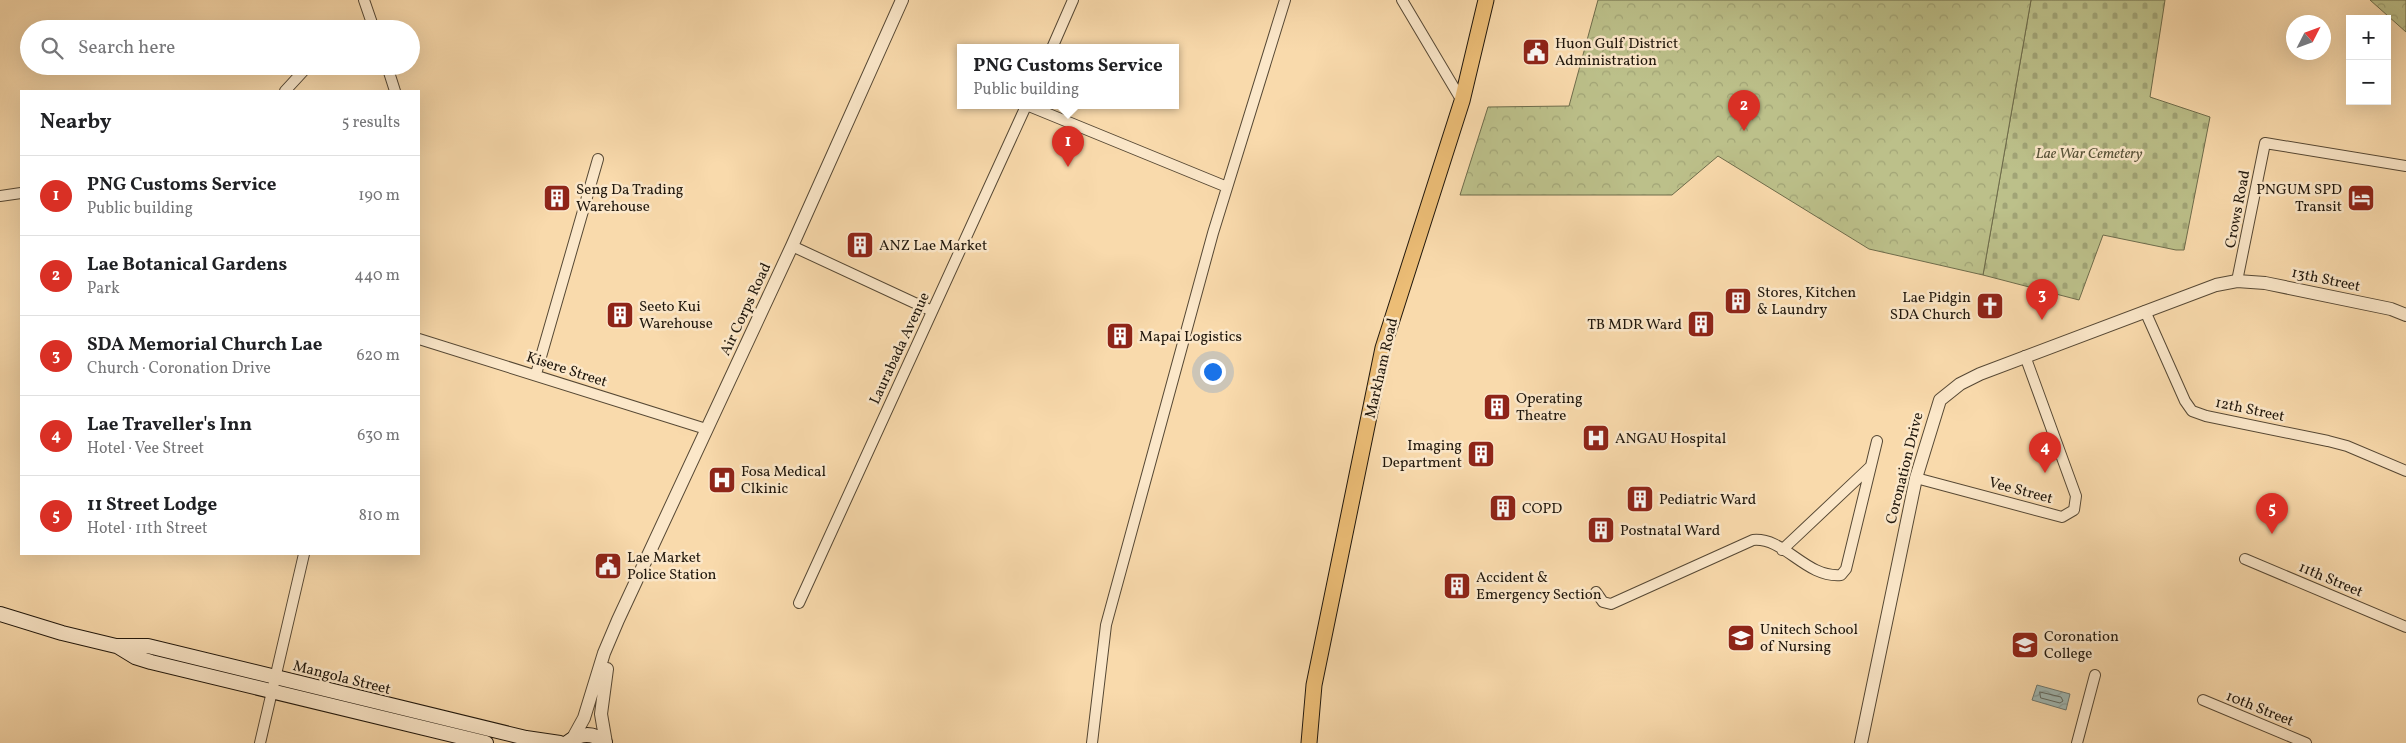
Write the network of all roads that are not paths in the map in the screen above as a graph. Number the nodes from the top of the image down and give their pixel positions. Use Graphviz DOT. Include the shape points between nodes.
graph roads {
  1 [pos="364,0"];
  2 [pos="902,0"];
  3 [pos="1073,0"];
  4 [pos="1285,0"];
  5 [pos="1402,0"];
  6 [pos="1486,0"];
  7 [pos="371,20"];
  8 [pos="1054,44"];
  9 [pos="300,75"];
  10 [pos="390,75"];
  11 [pos="286,90"];
  12 [pos="395,90"];
  13 [pos="1462,101"];
  14 [pos="1027,109"];
  15 [pos="1035,109"];
  16 [pos="598,159"];
  17 [pos="2406,166"];
  18 [pos="1227,187"];
  19 [pos="20,193"];
  20 [pos="0,196"];
  21 [pos="792,246"];
  22 [pos="2237,281"];
  23 [pos="932,311"];
  24 [pos="2145,311"];
  25 [pos="2406,315"];
  26 [pos="420,339"];
  27 [pos="2025,356"];
  28 [pos="536,374"];
  29 [pos="706,429"];
  30 [pos="1877,441"];
  31 [pos="1870,467"];
  32 [pos="2406,471"];
  33 [pos="1916,478"];
  34 [pos="1782,550"];
  35 [pos="304,555"];
  36 [pos="2245,559"];
  37 [pos="1596,592"];
  38 [pos="799,602"];
  39 [pos="0,614"];
  40 [pos="2406,627"];
  41 [pos="614,630"];
  42 [pos="116,646"];
  43 [pos="2095,675"];
  44 [pos="275,677"];
  45 [pos="272,691"];
  46 [pos="2203,700"];
  47 [pos="567,741"];
  48 [pos="260,743"];
  49 [pos="486,743"];
  50 [pos="605,743"];
  51 [pos="1092,743"];
  52 [pos="1309,743"];
  53 [pos="1861,743"];
  54 [pos="2077,743"];
  55 [pos="2306,743"];
  1 -- 7 [label="street"];
  2 -- 21 [label="street, Air Corps Road"];
  3 -- 8 [label="street"];
  4 -- 18 [label="street"];
  5 -- 13 [label="street"];
  6 -- 13 [label="main road, Markham Road"];
  9 -- 11 [label="street"];
  10 -- 12 [label="street"];
  13 -- 52 [label="main road, Markham Road" via="1383,348 1314,687"];
  14 -- 23 [label="street, Laurabada Avenue"];
  15 -- 18 [label="street"];
  16 -- 28 [label="street"];
  17 -- 22 [label="street, Crows Road" via="2265,143"];
  18 -- 51 [label="street" via="1106,625"];
  19 -- 20 [label="street"];
  21 -- 23 [label="street"];
  21 -- 29 [label="street, Air Corps Road"];
  22 -- 24 [label="street, Coronation Drive" via="2216,285"];
  22 -- 25 [label="street, 13th Street" via="2265,283 2391,309"];
  23 -- 38 [label="street, Laurabada Avenue"];
  24 -- 27 [label="street, Coronation Drive"];
  24 -- 32 [label="street, 12th Street" via="2192,411 2347,446"];
  26 -- 28 [label="street, Kisere Street"];
  27 -- 33 [label="street, Coronation Drive" via="1960,384 1940,400"];
  27 -- 33 [label="street, Vee Street" via="2076,496 2074,510 2062,517"];
  28 -- 29 [label="street, Kisere Street"];
  29 -- 41 [label="street, Air Corps Road"];
  30 -- 31 [label="street"];
  31 -- 34 [label="street"];
  31 -- 34 [label="street" via="1846,569 1841,575 1829,576 1814,571"];
  33 -- 53 [label="street, Coronation Drive"];
  34 -- 37 [label="street" via="1764,539 1753,540 1611,604 1603,602"];
  35 -- 44 [label="street"];
  36 -- 40 [label="street, 11th Street"];
  39 -- 42 [label="main road, Mangola Street"];
  41 -- 47 [label="street, Air Corps Road" via="584,718"];
  41 -- 50 [label="street, Air Corps Road" via="602,699"];
  42 -- 44 [label="main road, Mangola Street" via="148,646"];
  42 -- 45 [label="main road, Mangola Street" via="151,662"];
  43 -- 54 [label="street"];
  44 -- 45 [label="street"];
  44 -- 47 [label="main road, Mangola Street" via="526,738"];
  45 -- 48 [label="street"];
  45 -- 49 [label="main road, Mangola Street"];
  46 -- 55 [label="street, 10th Street"];
  47 -- 50 [label="main road, Mangola Street" via="587,735"];
}
